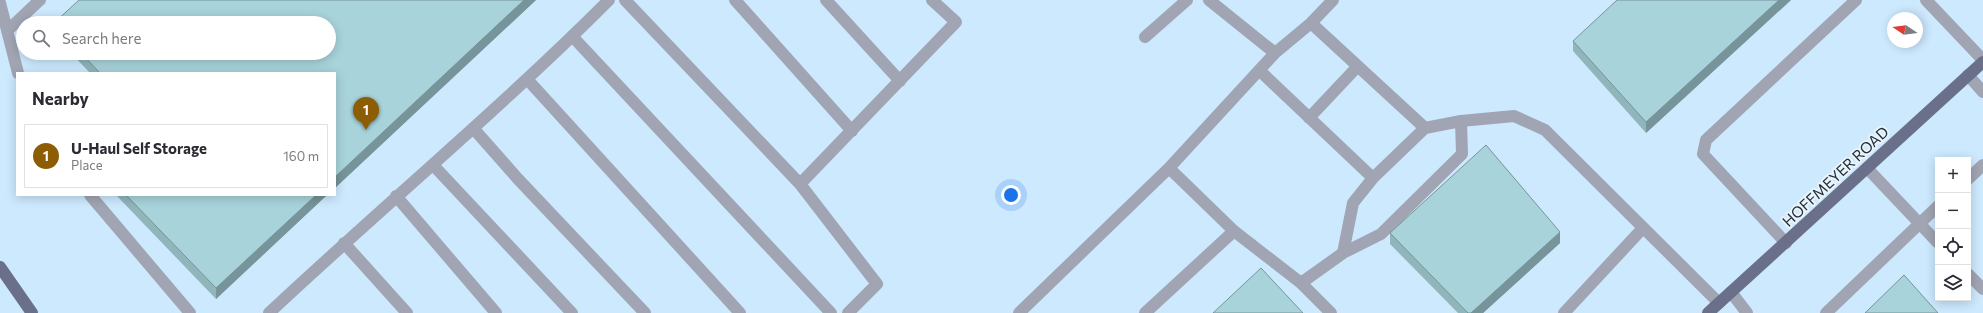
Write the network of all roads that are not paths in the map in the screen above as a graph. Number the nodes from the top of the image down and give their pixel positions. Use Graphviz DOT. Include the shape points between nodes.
graph roads {
  1 [pos="40,0"];
  2 [pos="609,0"];
  3 [pos="624,0"];
  4 [pos="735,0"];
  5 [pos="826,0"];
  6 [pos="932,0"];
  7 [pos="1187,0"];
  8 [pos="1209,0"];
  9 [pos="1333,0"];
  10 [pos="1856,0"];
  11 [pos="1926,0"];
  12 [pos="0,3"];
  13 [pos="23,16"];
  14 [pos="16,23"];
  15 [pos="1311,23"];
  16 [pos="7,31"];
  17 [pos="572,36"];
  18 [pos="1145,37"];
  19 [pos="1275,53"];
  20 [pos="1983,61"];
  21 [pos="1358,66"];
  22 [pos="1260,70"];
  23 [pos="18,72"];
  24 [pos="1968,75"];
  25 [pos="527,79"];
  26 [pos="900,80"];
  27 [pos="1983,92"];
  28 [pos="1309,118"];
  29 [pos="1461,121"];
  30 [pos="473,128"];
  31 [pos="1425,128"];
  32 [pos="852,131"];
  33 [pos="434,166"];
  34 [pos="1983,166"];
  35 [pos="1169,168"];
  36 [pos="1867,168"];
  37 [pos="1971,176"];
  38 [pos="1373,178"];
  39 [pos="800,184"];
  40 [pos="91,196"];
  41 [pos="396,196"];
  42 [pos="1935,209"];
  43 [pos="1919,224"];
  44 [pos="1644,228"];
  45 [pos="1234,231"];
  46 [pos="1935,240"];
  47 [pos="344,242"];
  48 [pos="1786,243"];
  49 [pos="1343,253"];
  50 [pos="0,267"];
  51 [pos="1971,277"];
  52 [pos="1301,283"];
  53 [pos="1983,289"];
  54 [pos="1731,292"];
  55 [pos="1719,303"];
  56 [pos="32,313"];
  57 [pos="190,313"];
  58 [pos="268,313"];
  59 [pos="407,313"];
  60 [pos="496,313"];
  61 [pos="572,313"];
  62 [pos="645,313"];
  63 [pos="740,313"];
  64 [pos="831,313"];
  65 [pos="848,313"];
  66 [pos="1018,313"];
  67 [pos="1145,313"];
  68 [pos="1331,313"];
  69 [pos="1564,313"];
  70 [pos="1708,313"];
  71 [pos="1747,313"];
  72 [pos="1826,313"];
  1 -- 13 [label="lane"];
  2 -- 17 [label="lane"];
  3 -- 39 [label="lane"];
  4 -- 32 [label="lane"];
  5 -- 26 [label="lane"];
  6 -- 26 [label="lane" via="956,22"];
  7 -- 18 [label="lane"];
  8 -- 19 [label="lane"];
  9 -- 15 [label="lane"];
  10 -- 48 [label="lane" via="1706,140 1703,154"];
  11 -- 20 [label="lane"];
  12 -- 16 [label="lane"];
  14 -- 16 [label="lane"];
  15 -- 19 [label="lane"];
  15 -- 21 [label="lane"];
  16 -- 23 [label="lane"];
  17 -- 25 [label="lane"];
  17 -- 64 [label="lane"];
  19 -- 22 [label="lane"];
  20 -- 24 [label="main road, HOFFMEYER ROAD"];
  21 -- 28 [label="lane"];
  21 -- 31 [label="lane"];
  22 -- 28 [label="lane"];
  22 -- 35 [label="lane"];
  24 -- 27 [label="lane"];
  24 -- 36 [label="main road, HOFFMEYER ROAD"];
  25 -- 30 [label="lane"];
  25 -- 63 [label="lane"];
  26 -- 32 [label="lane"];
  28 -- 38 [label="lane"];
  29 -- 31 [label="lane"];
  29 -- 44 [label="lane" via="1514,116 1545,130"];
  29 -- 49 [label="lane" via="1462,154 1381,234"];
  30 -- 33 [label="lane"];
  30 -- 62 [label="lane"];
  31 -- 38 [label="lane"];
  32 -- 39 [label="lane"];
  33 -- 41 [label="lane"];
  33 -- 61 [label="lane"];
  34 -- 37 [label="lane"];
  35 -- 45 [label="lane"];
  35 -- 66 [label="lane"];
  36 -- 43 [label="lane"];
  36 -- 48 [label="main road, HOFFMEYER ROAD"];
  38 -- 49 [label="lane" via="1353,203"];
  39 -- 65 [label="lane" via="877,284"];
  40 -- 57 [label="lane"];
  41 -- 47 [label="lane"];
  41 -- 60 [label="lane"];
  42 -- 43 [label="lane"];
  43 -- 46 [label="lane"];
  43 -- 72 [label="lane"];
  44 -- 55 [label="lane"];
  44 -- 69 [label="lane"];
  45 -- 52 [label="lane"];
  45 -- 67 [label="lane"];
  47 -- 58 [label="lane"];
  47 -- 59 [label="lane"];
  48 -- 54 [label="main road, HOFFMEYER ROAD"];
  49 -- 52 [label="lane"];
  50 -- 56 [label="main road"];
  51 -- 53 [label="lane"];
  52 -- 68 [label="lane"];
  54 -- 55 [label="main road, HOFFMEYER ROAD"];
  54 -- 71 [label="lane"];
  55 -- 70 [label="main road, HOFFMEYER ROAD"];
}
